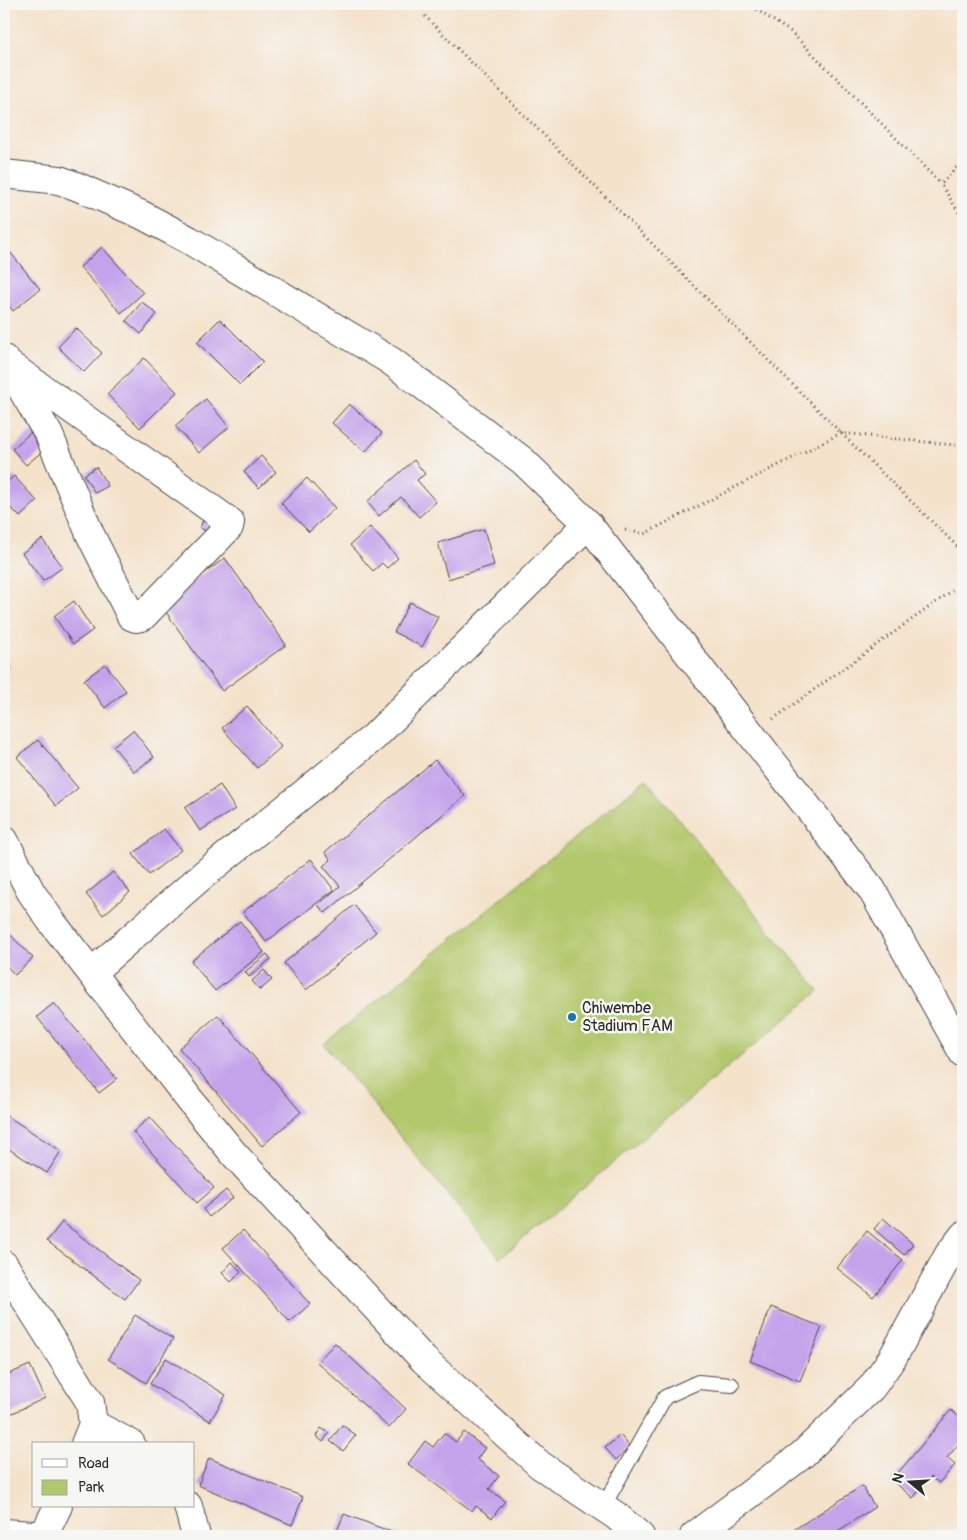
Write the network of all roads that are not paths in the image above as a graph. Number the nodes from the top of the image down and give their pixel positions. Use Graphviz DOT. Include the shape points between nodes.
graph roads {
  1 [pos="4,174"];
  2 [pos="6,362"];
  3 [pos="588,524"];
  4 [pos="4,840"];
  5 [pos="92,972"];
  6 [pos="963,1053"];
  7 [pos="963,1236"];
  8 [pos="4,1265"];
  9 [pos="732,1386"];
  10 [pos="89,1434"];
  11 [pos="123,1442"];
  12 [pos="603,1507"];
  13 [pos="57,1508"];
  14 [pos="189,1508"];
  15 [pos="4,1533"];
  16 [pos="46,1536"];
  17 [pos="196,1536"];
  18 [pos="640,1536"];
  19 [pos="694,1536"];
  1 -- 3 [label="street" via="59,180 76,186 150,220 243,272 391,361 503,444"];
  2 -- 2 [label="street" via="48,435 90,534 131,616 142,617 229,527 230,522"];
  3 -- 5 [label="street" via="374,737 203,875"];
  3 -- 6 [label="street" via="872,890"];
  4 -- 5 [label="street" via="31,892"];
  5 -- 12 [label="street" via="234,1154 424,1360 520,1448"];
  7 -- 19 [label="street" via="949,1254 893,1357 872,1387 802,1456"];
  8 -- 10 [label="street" via="83,1389 93,1411"];
  9 -- 12 [label="lane" via="698,1382 665,1397"];
  10 -- 11 [label="street"];
  12 -- 18 [label="street"];
  13 -- 16 [label="street"];
  14 -- 17 [label="street"];
  15 -- 16 [label="street"];
}
